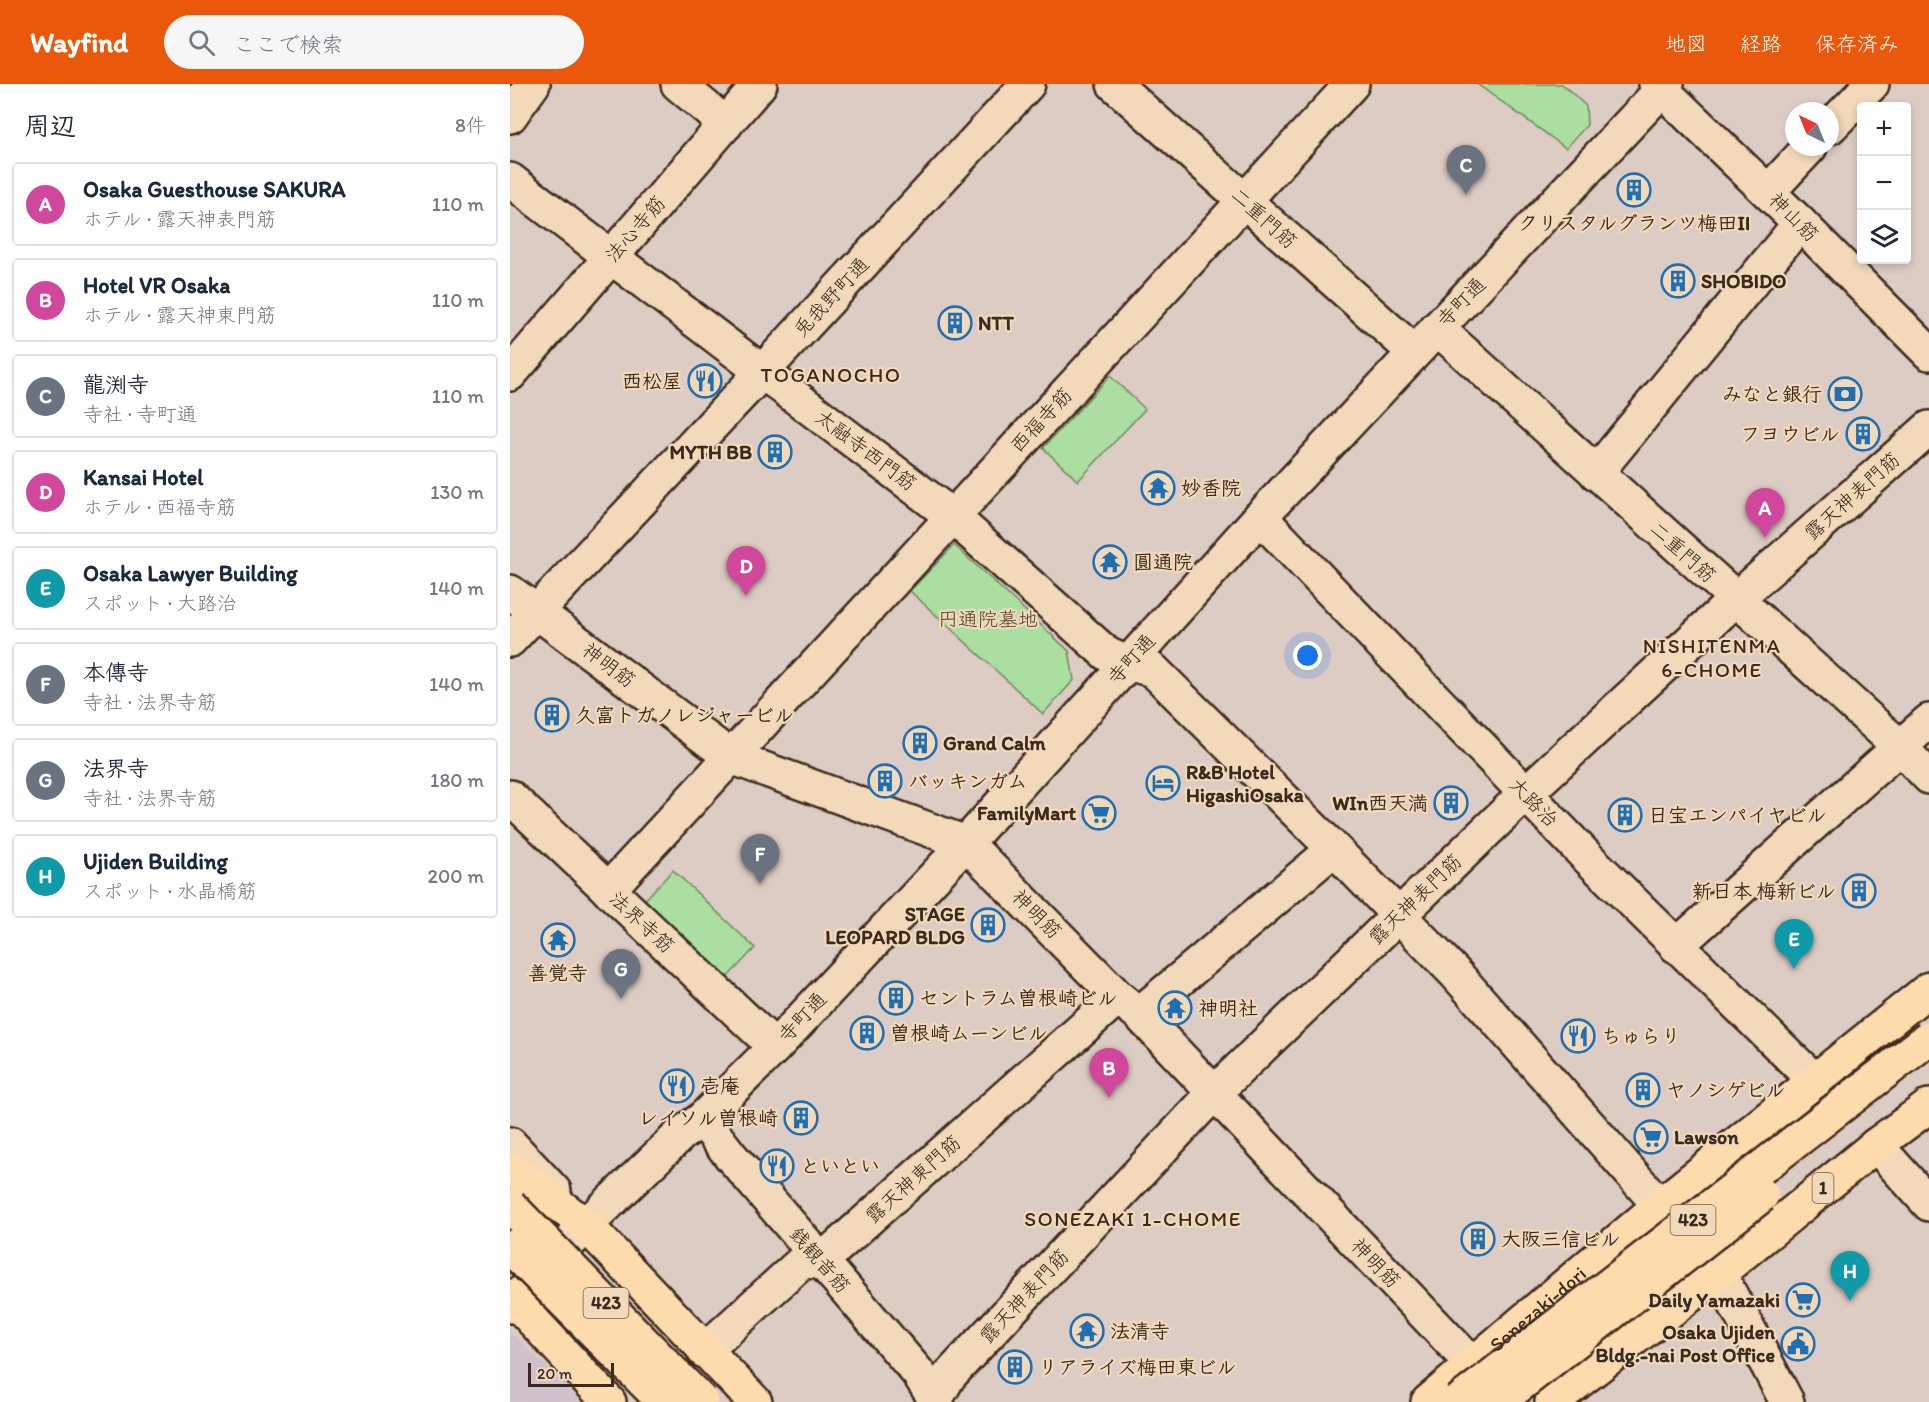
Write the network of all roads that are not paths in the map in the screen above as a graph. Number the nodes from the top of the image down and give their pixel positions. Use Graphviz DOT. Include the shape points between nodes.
graph roads {
  1 [pos="533,84"];
  2 [pos="678,84"];
  3 [pos="760,84"];
  4 [pos="1028,84"];
  5 [pos="1114,84"];
  6 [pos="1352,84"];
  7 [pos="1872,84"];
  8 [pos="1661,86"];
  9 [pos="510,116"];
  10 [pos="1839,118"];
  11 [pos="726,124"];
  12 [pos="1802,156"];
  13 [pos="510,180"];
  14 [pos="1768,192"];
  15 [pos="1244,201"];
  16 [pos="1800,224"];
  17 [pos="610,257"];
  18 [pos="1437,328"];
  19 [pos="1414,352"];
  20 [pos="1929,353"];
  21 [pos="763,371"];
  22 [pos="510,374"];
  23 [pos="1929,428"];
  24 [pos="1596,473"];
  25 [pos="952,516"];
  26 [pos="1260,517"];
  27 [pos="510,592"];
  28 [pos="1735,600"];
  29 [pos="538,612"];
  30 [pos="510,640"];
  31 [pos="1127,663"];
  32 [pos="1929,721"];
  33 [pos="1900,747"];
  34 [pos="730,757"];
  35 [pos="1929,777"];
  36 [pos="1526,793"];
  37 [pos="516,813"];
  38 [pos="966,843"];
  39 [pos="1334,849"];
  40 [pos="608,890"];
  41 [pos="1399,915"];
  42 [pos="1676,946"];
  43 [pos="1929,989"];
  44 [pos="1128,1005"];
  45 [pos="1929,1038"];
  46 [pos="775,1047"];
  47 [pos="1929,1065"];
  48 [pos="1815,1081"];
  49 [pos="1214,1093"];
  50 [pos="1929,1106"];
  51 [pos="702,1119"];
  52 [pos="510,1144"];
  53 [pos="1876,1145"];
  54 [pos="510,1169"];
  55 [pos="1929,1204"];
  56 [pos="510,1206"];
  57 [pos="1659,1206"];
  58 [pos="586,1225"];
  59 [pos="510,1246"];
  60 [pos="821,1261"];
  61 [pos="1719,1273"];
  62 [pos="511,1295"];
  63 [pos="704,1351"];
  64 [pos="1473,1365"];
  65 [pos="935,1401"];
  66 [pos="609,1402"];
  67 [pos="637,1402"];
  68 [pos="664,1402"];
  69 [pos="702,1402"];
  70 [pos="755,1402"];
  71 [pos="1428,1402"];
  72 [pos="1458,1402"];
  73 [pos="1498,1402"];
  74 [pos="1552,1402"];
  75 [pos="1787,1402"];
  1 -- 9 [label="street"];
  2 -- 11 [label="street"];
  3 -- 11 [label="street, 法心寺筋"];
  4 -- 21 [label="street, 兎我野町通"];
  5 -- 15 [label="street, 二重門筋"];
  6 -- 15 [label="street, 西福寺筋"];
  7 -- 10 [label="street"];
  8 -- 14 [label="street, 神山筋"];
  8 -- 18 [label="street, 寺町通"];
  11 -- 17 [label="street, 法心寺筋"];
  12 -- 14 [label="street"];
  13 -- 17 [label="street, 太融寺西門筋"];
  14 -- 16 [label="street, 神山筋"];
  15 -- 19 [label="street, 二重門筋"];
  15 -- 25 [label="street, 西福寺筋"];
  16 -- 20 [label="street, 神山筋"];
  16 -- 24 [label="street"];
  17 -- 21 [label="street, 太融寺西門筋"];
  17 -- 22 [label="street, 法心寺筋"];
  18 -- 19 [label="street, 寺町通"];
  18 -- 24 [label="street, 二重門筋"];
  19 -- 26 [label="street, 寺町通"];
  21 -- 25 [label="street, 太融寺西門筋"];
  21 -- 29 [label="street, 兎我野町通"];
  23 -- 28 [label="street, 露天神表門筋"];
  24 -- 28 [label="street, 二重門筋"];
  25 -- 31 [label="street, 太融寺西門筋" via="1107,654"];
  25 -- 34 [label="street, 西福寺筋"];
  26 -- 31 [label="street, 寺町通"];
  26 -- 36 [label="street, 大路治"];
  27 -- 29 [label="street, 神明筋"];
  28 -- 33 [label="street, 二重門筋"];
  28 -- 36 [label="street, 露天神表門筋"];
  29 -- 30 [label="street, 兎我野町通"];
  29 -- 34 [label="street, 神明筋"];
  31 -- 38 [label="street, 寺町通"];
  31 -- 39 [label="street, 太融寺西門筋" via="1153,670"];
  32 -- 33 [label="street"];
  33 -- 35 [label="street, 二重門筋"];
  33 -- 42 [label="street"];
  34 -- 38 [label="street, 神明筋"];
  34 -- 40 [label="street, 西福寺筋"];
  36 -- 41 [label="street, 露天神表門筋"];
  36 -- 42 [label="street, 大路治"];
  37 -- 40 [label="street, 法界寺筋"];
  38 -- 44 [label="street, 神明筋"];
  38 -- 46 [label="street, 寺町通"];
  39 -- 41 [label="street, 太融寺西門筋"];
  39 -- 44 [label="street, 露天神東門筋"];
  40 -- 46 [label="street, 法界寺筋"];
  41 -- 49 [label="street, 露天神表門筋"];
  41 -- 57 [label="street, 太融寺西門筋" via="1456,974"];
  42 -- 48 [label="street, 大路治"];
  43 -- 48 [label="highway, Sonezaki-dori"];
  44 -- 49 [label="street, 神明筋"];
  44 -- 60 [label="street, 露天神東門筋"];
  45 -- 72 [label="highway, 423, bridge"];
  46 -- 51 [label="street, 寺町通"];
  47 -- 73 [label="highway, 423, bridge"];
  48 -- 57 [label="highway, Sonezaki-dori"];
  49 -- 64 [label="street, 神明筋"];
  49 -- 65 [label="street, 露天神表門筋" via="949,1376"];
  50 -- 53 [label="highway, 1"];
  51 -- 58 [label="street, 寺町通" via="680,1135"];
  51 -- 60 [label="street, 銭観音筋"];
  52 -- 58 [label="street"];
  53 -- 55 [label="street"];
  53 -- 61 [label="highway, 1"];
  54 -- 58 [label="highway"];
  56 -- 69 [label="highway, 423, bridge"];
  57 -- 61 [label="street, 太融寺西門筋"];
  57 -- 64 [label="highway, Sonezaki-dori"];
  58 -- 62 [label="street, 寺町通"];
  58 -- 63 [label="highway, 423"];
  59 -- 68 [label="highway, 423, bridge"];
  60 -- 63 [label="street, 露天神東門筋" via="802,1263"];
  60 -- 65 [label="street, 銭観音筋" via="919,1374"];
  61 -- 74 [label="highway, 1"];
  61 -- 75 [label="street, 太融寺西門筋"];
  62 -- 66 [label="highway"];
  62 -- 67 [label="highway, 423"];
  63 -- 70 [label="highway, 423"];
  64 -- 71 [label="highway, Sonezaki-dori"];
}
